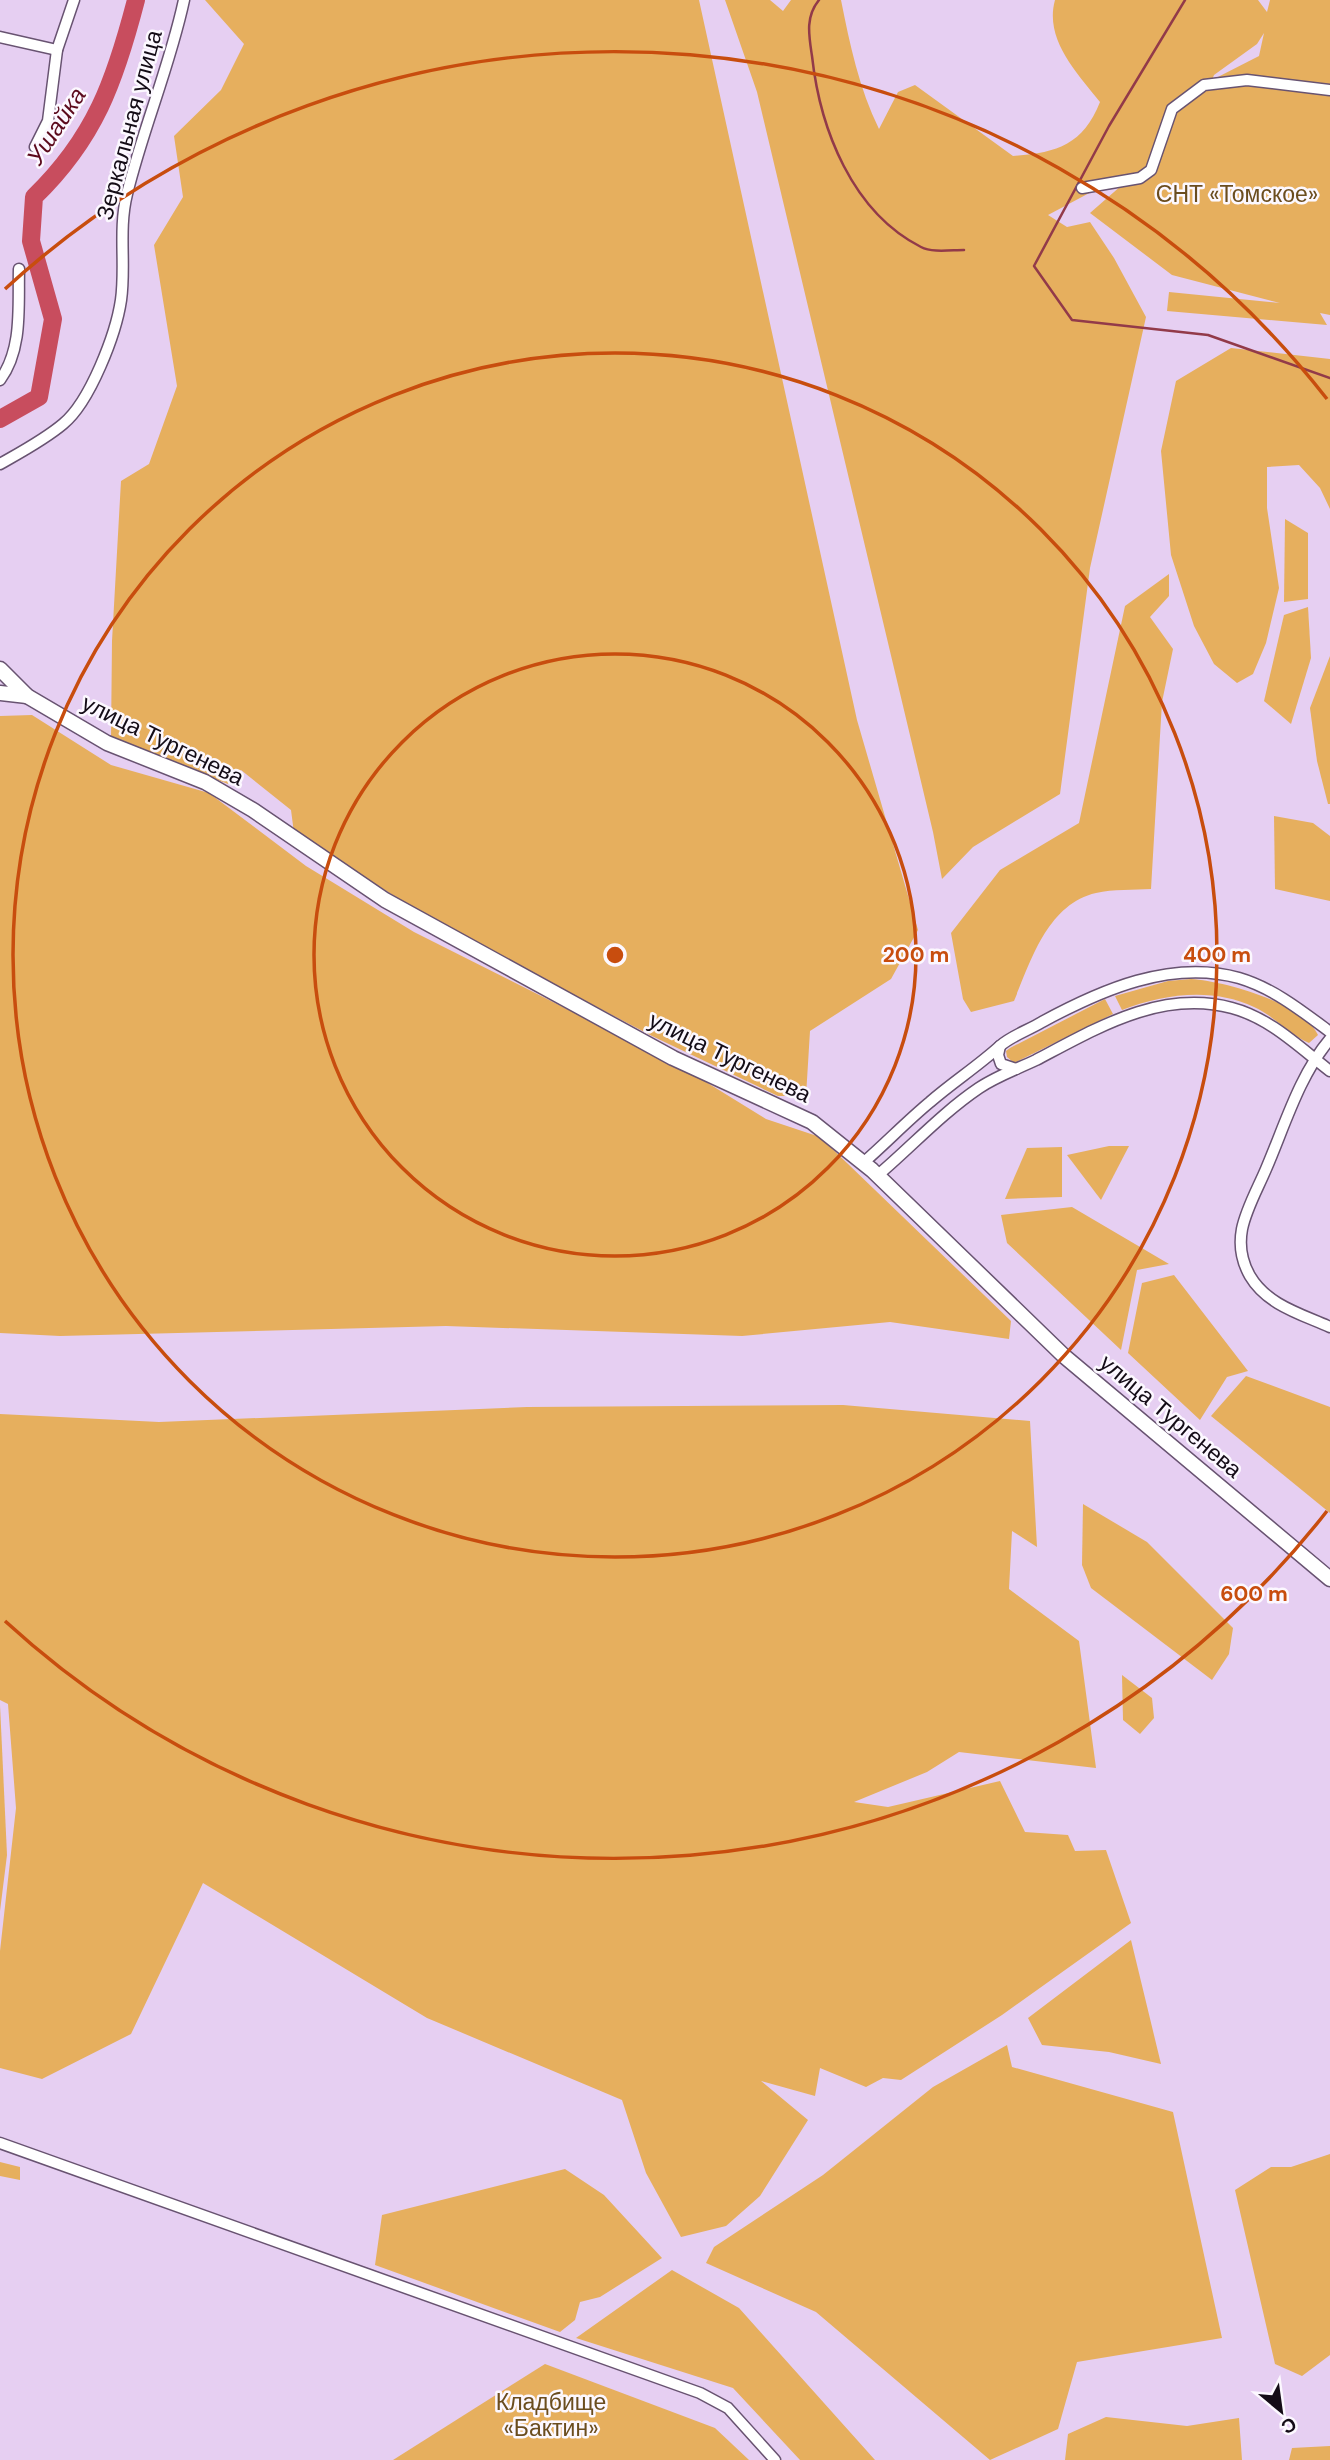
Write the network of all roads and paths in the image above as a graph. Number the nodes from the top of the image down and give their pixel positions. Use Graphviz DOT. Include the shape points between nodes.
graph roads {
  1 [pos="75,0"];
  2 [pos="184,0"];
  3 [pos="0,37"];
  4 [pos="57,50"];
  5 [pos="1330,90"];
  6 [pos="35,146"];
  7 [pos="1082,188"];
  8 [pos="19,269"];
  9 [pos="0,380"];
  10 [pos="0,464"];
  11 [pos="0,669"];
  12 [pos="0,692"];
  13 [pos="27,696"];
  14 [pos="1330,1032"];
  15 [pos="1330,1040"];
  16 [pos="1000,1046"];
  17 [pos="1314,1059"];
  18 [pos="1017,1069"];
  19 [pos="1330,1071"];
  20 [pos="863,1163"];
  21 [pos="878,1175"];
  22 [pos="1330,1327"];
  23 [pos="1330,1578"];
  24 [pos="0,2143"];
  25 [pos="775,2460"];
  1 -- 4 [label="street"];
  2 -- 10 [label="street, Зеркальная улица" via="126,196 120,231 121,299 112,335 76,411 64,424"];
  3 -- 4 [label="street"];
  4 -- 6 [label="street" via="48,121"];
  5 -- 7 [label="street" via="1247,80 1204,85 1172,109 1151,170 1140,178"];
  8 -- 9 [label="street" via="14,349"];
  11 -- 13 [label="street"];
  12 -- 13 [label="street"];
  13 -- 20 [label="street, улица Тургенева" via="107,743 205,782 385,900 673,1058 812,1122"];
  14 -- 16 [label="street" via="1259,985 1190,972 1108,990"];
  15 -- 17 [label="street"];
  16 -- 18 [label="street" via="1001,1064"];
  16 -- 20 [label="street"];
  17 -- 18 [label="street" via="1251,1014 1210,1003 1174,1003 1119,1018"];
  17 -- 19 [label="street"];
  17 -- 22 [label="street" via="1246,1217 1241,1252 1249,1275 1271,1300"];
  18 -- 21 [label="street" via="978,1089"];
  20 -- 21 [label="street, улица Тургенева"];
  21 -- 23 [label="street, улица Тургенева" via="1064,1356"];
  24 -- 25 [label="street" via="700,2393 728,2408"];
}
